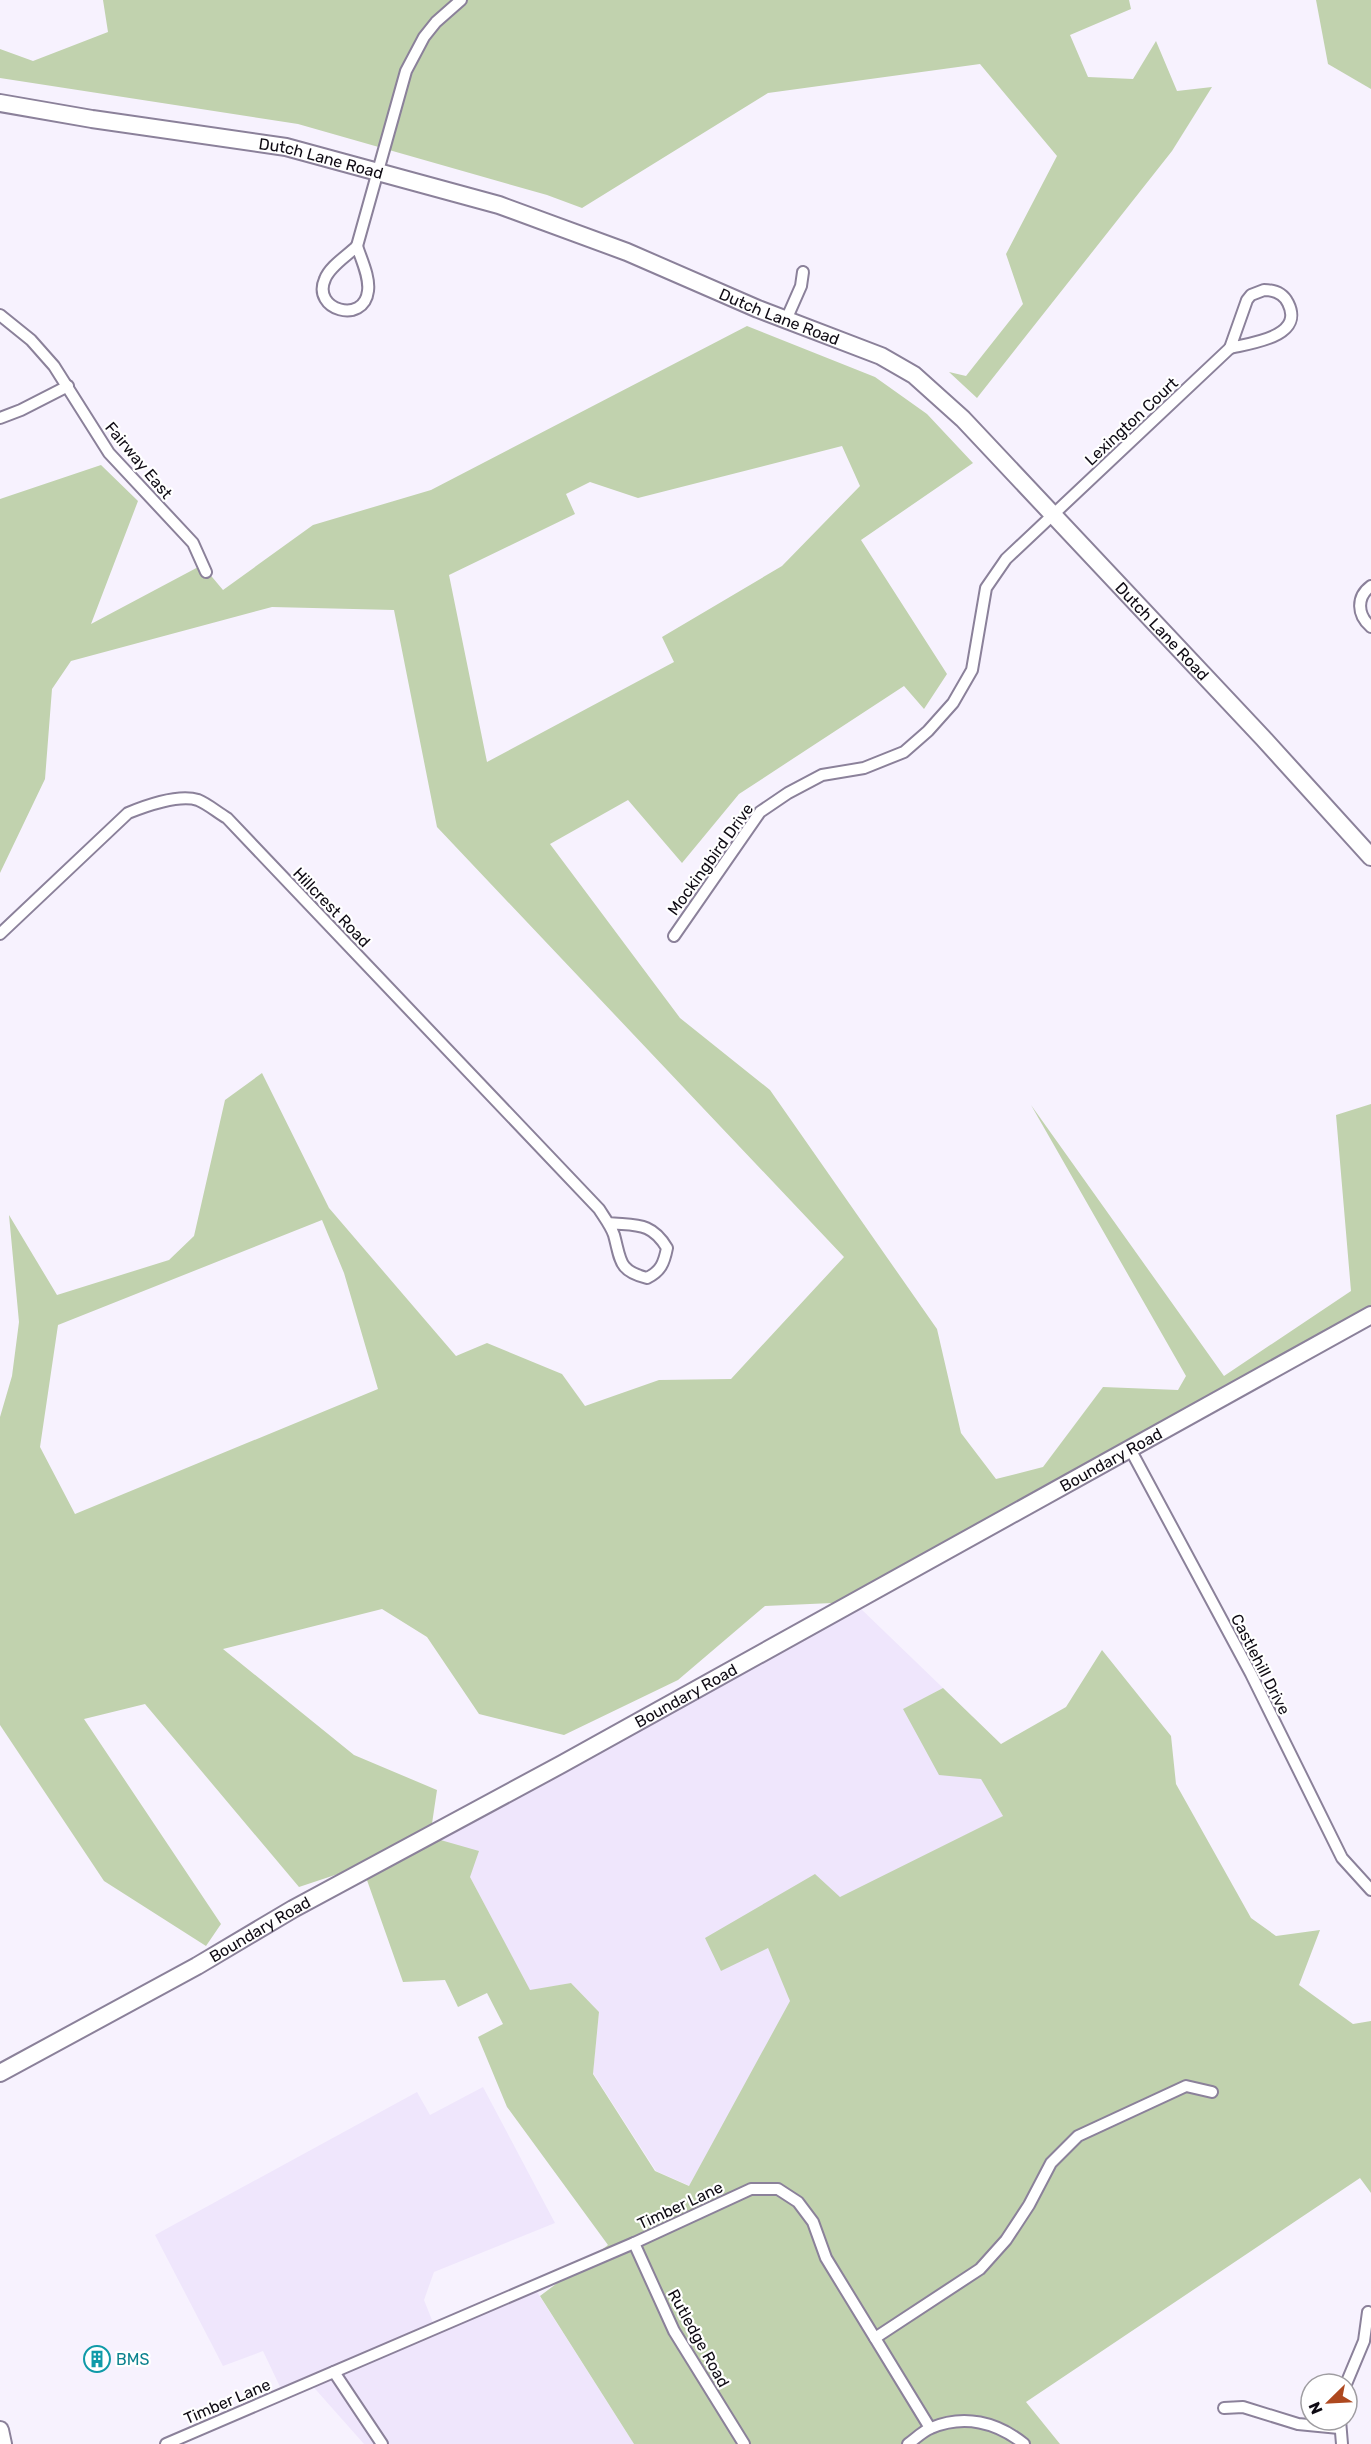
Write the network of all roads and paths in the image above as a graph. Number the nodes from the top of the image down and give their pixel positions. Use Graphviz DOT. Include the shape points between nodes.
graph roads {
  1 [pos="461,0"];
  2 [pos="0,103"];
  3 [pos="378,170"];
  4 [pos="357,246"];
  5 [pos="804,272"];
  6 [pos="0,315"];
  7 [pos="786,320"];
  8 [pos="1230,348"];
  9 [pos="68,386"];
  10 [pos="0,418"];
  11 [pos="1053,515"];
  12 [pos="206,572"];
  13 [pos="1371,586"];
  14 [pos="1371,627"];
  15 [pos="1371,857"];
  16 [pos="0,934"];
  17 [pos="674,936"];
  18 [pos="608,1223"];
  19 [pos="1371,1314"];
  20 [pos="1129,1447"];
  21 [pos="1371,1890"];
  22 [pos="0,2073"];
  23 [pos="1212,2092"];
  24 [pos="634,2243"];
  25 [pos="1368,2312"];
  26 [pos="875,2338"];
  27 [pos="334,2372"];
  28 [pos="1351,2372"];
  29 [pos="1224,2408"];
  30 [pos="1299,2424"];
  31 [pos="930,2428"];
  32 [pos="0,2430"];
  33 [pos="3,2444"];
  34 [pos="166,2444"];
  35 [pos="382,2444"];
  36 [pos="744,2444"];
  37 [pos="908,2444"];
  38 [pos="1024,2444"];
  1 -- 3 [label="street" via="436,22 413,56"];
  2 -- 3 [label="street, Dutch Lane Road" via="286,147"];
  3 -- 4 [label="street"];
  3 -- 7 [label="street, Dutch Lane Road" via="551,222"];
  4 -- 4 [label="street" via="324,282 324,297 340,311 355,310 368,293"];
  5 -- 7 [label="street"];
  6 -- 9 [label="street, Fairway East" via="41,350"];
  7 -- 11 [label="street, Dutch Lane Road" via="881,356 914,375 963,419"];
  8 -- 8 [label="street" via="1251,295 1268,290 1283,296 1291,315 1283,332"];
  8 -- 11 [label="street, Lexington Court"];
  9 -- 10 [label="street"];
  9 -- 12 [label="street, Fairway East" via="109,453 193,543"];
  11 -- 15 [label="street, Dutch Lane Road"];
  11 -- 17 [label="street, Mockingbird Drive" via="1006,559 986,588 972,670 953,703 928,731 904,752 864,768 822,775 760,812"];
  13 -- 14 [label="street" via="1364,593 1360,609"];
  16 -- 18 [label="street, Hillcrest Road" via="128,813 148,805 197,800 227,818 599,1209"];
  18 -- 18 [label="street, Hillcrest Road" via="640,1225 659,1235 667,1248 657,1273 647,1278 623,1267"];
  19 -- 20 [label="street, Boundary Road"];
  20 -- 21 [label="street, Castlehill Drive" via="1251,1674 1342,1858"];
  20 -- 22 [label="street, Boundary Road"];
  23 -- 26 [label="street" via="1186,2086 1078,2136 1050,2163 1006,2240 980,2269"];
  24 -- 26 [label="street, Timber Lane" via="752,2189 778,2189 798,2202 813,2222 826,2258"];
  24 -- 27 [label="street, Timber Lane"];
  24 -- 36 [label="street, Rutledge Road" via="674,2331"];
  25 -- 28 [label="street" via="1364,2341"];
  26 -- 31 [label="street, Timber Lane"];
  27 -- 34 [label="street, Timber Lane"];
  27 -- 35 [label="street"];
  29 -- 30 [label="street" via="1243,2407"];
  31 -- 37 [label="street"];
  31 -- 38 [label="street" via="955,2421 995,2425"];
  32 -- 33 [label="street"];
}
